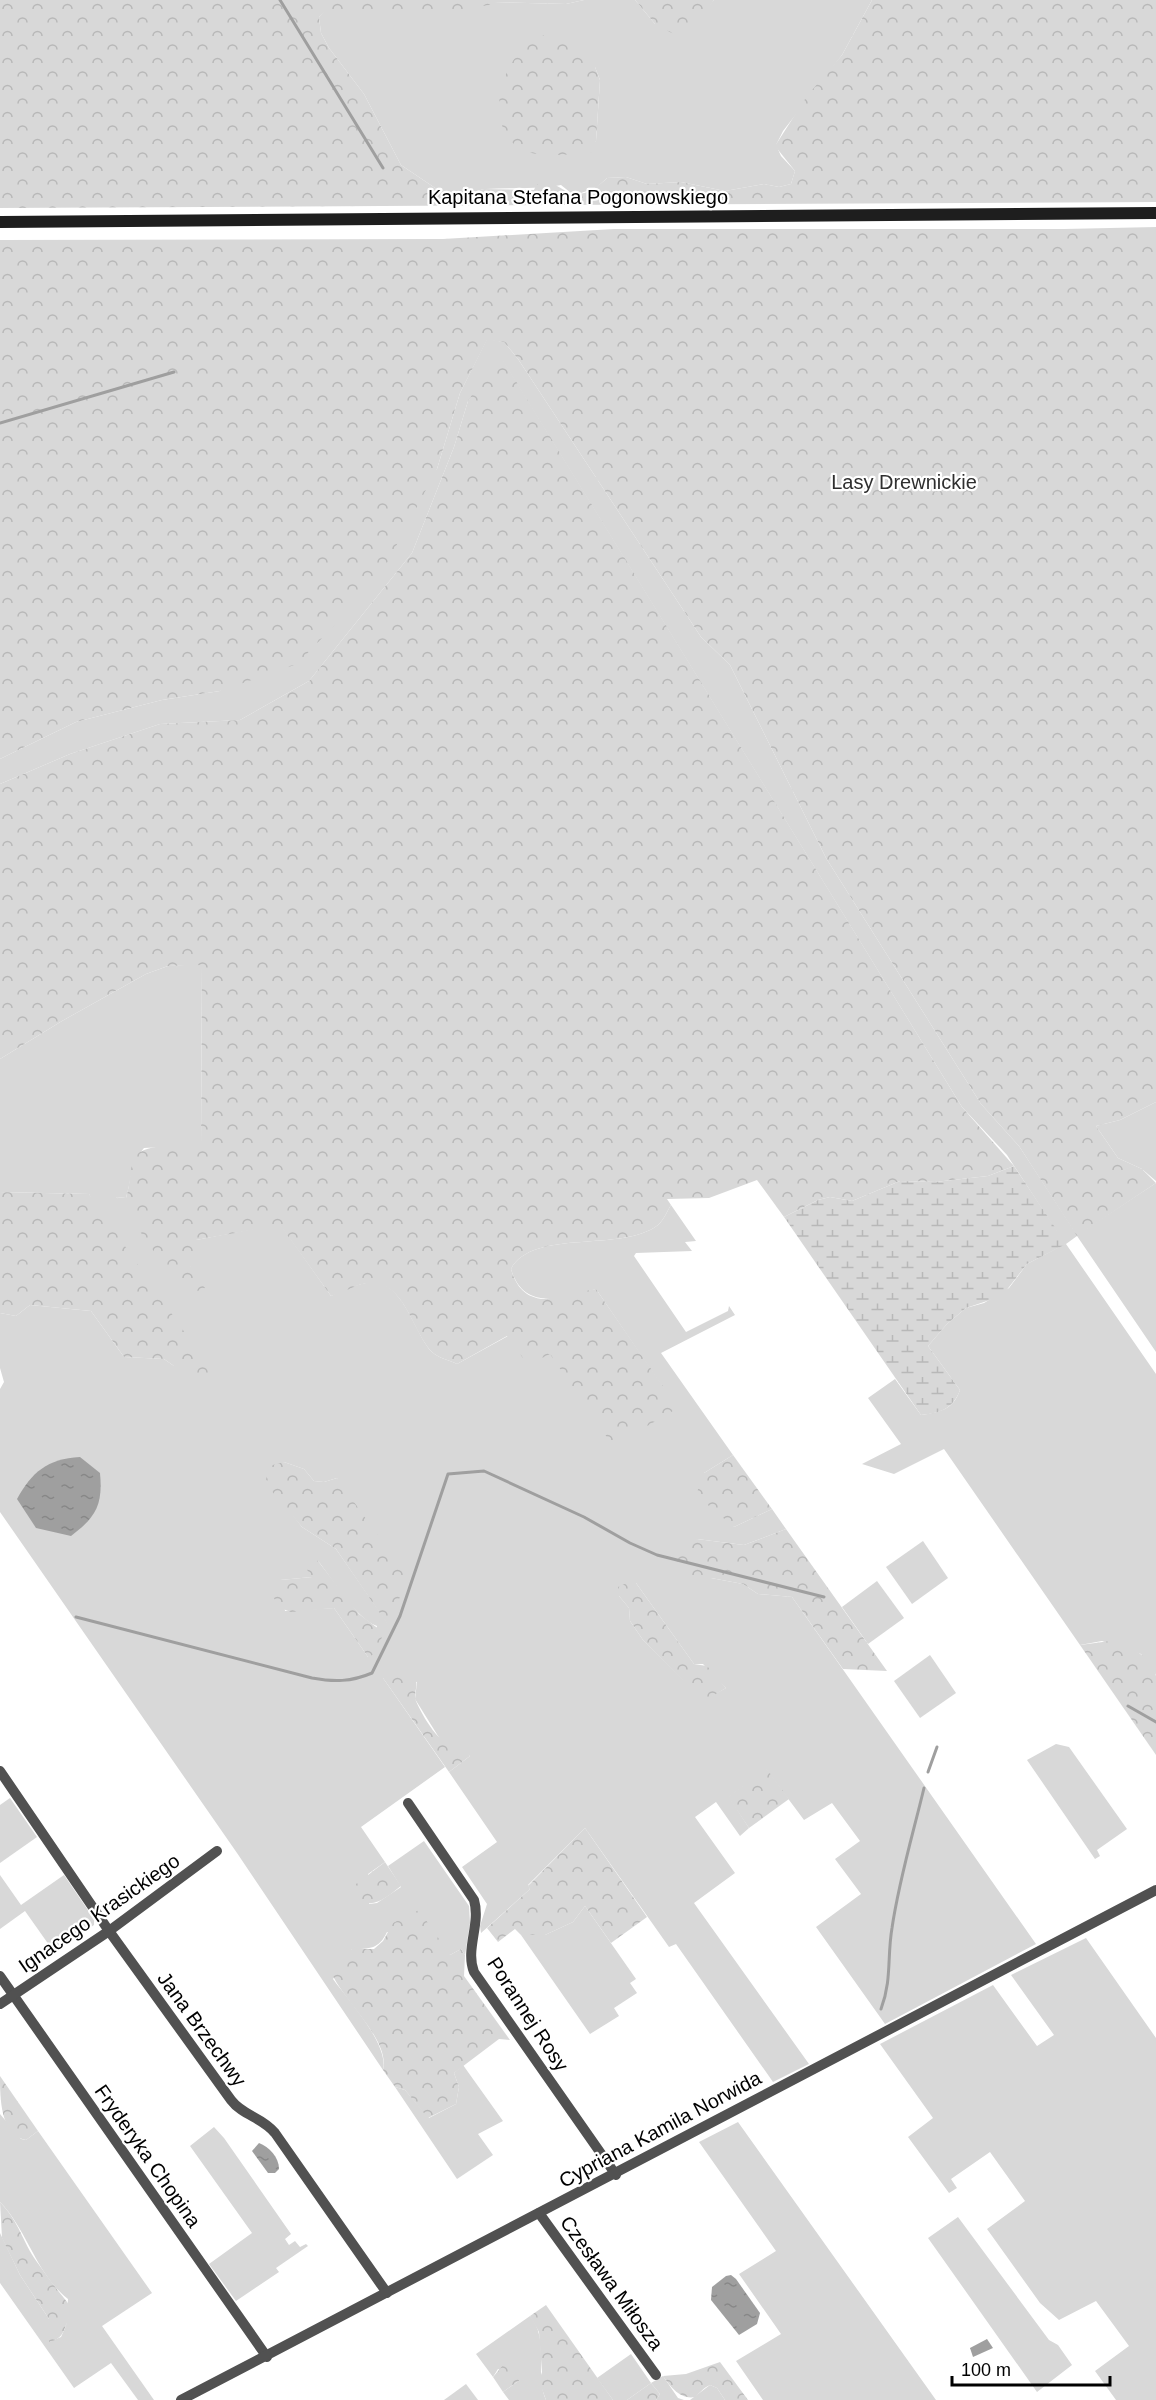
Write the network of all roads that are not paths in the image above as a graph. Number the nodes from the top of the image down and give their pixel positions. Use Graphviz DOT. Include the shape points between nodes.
graph roads {
  1 [pos="1156,213"];
  2 [pos="0,222"];
  3 [pos="0,1771"];
  4 [pos="408,1803"];
  5 [pos="217,1851"];
  6 [pos="1156,1890"];
  7 [pos="109,1931"];
  8 [pos="0,1976"];
  9 [pos="13,1995"];
  10 [pos="0,2004"];
  11 [pos="616,2175"];
  12 [pos="539,2213"];
  13 [pos="387,2293"];
  14 [pos="267,2357"];
  15 [pos="656,2375"];
  16 [pos="183,2399"];
  1 -- 2 [label="main road, Kapitana Stefana Pogonowskiego"];
  3 -- 7 [label="street, Jana Brzechwy"];
  4 -- 11 [label="street, Porannej Rosy" via="474,1900 478,1912 471,1960 474,1972"];
  5 -- 7 [label="street, Ignacego Krasickiego"];
  6 -- 11 [label="street, Cypriana Kamila Norwida"];
  7 -- 9 [label="street, Ignacego Krasickiego"];
  7 -- 13 [label="street, Jana Brzechwy" via="237,2108 263,2120 275,2133"];
  8 -- 9 [label="street, Fryderyka Chopina"];
  9 -- 10 [label="street, Ignacego Krasickiego"];
  9 -- 14 [label="street, Fryderyka Chopina"];
  11 -- 12 [label="street, Cypriana Kamila Norwida"];
  12 -- 13 [label="street, Cypriana Kamila Norwida"];
  12 -- 15 [label="street, Czesława Miłosza"];
  13 -- 14 [label="street, Cypriana Kamila Norwida"];
  14 -- 16 [label="street, Cypriana Kamila Norwida"];
}
